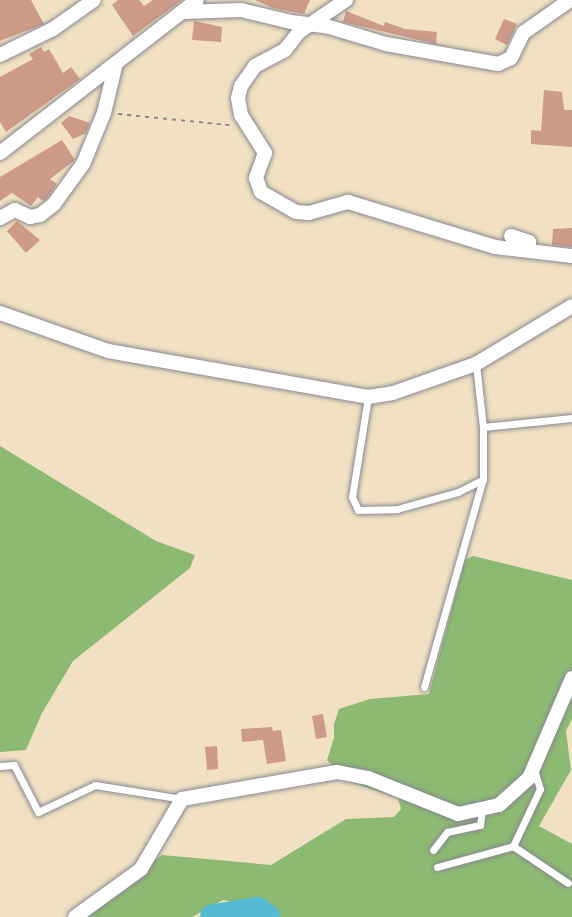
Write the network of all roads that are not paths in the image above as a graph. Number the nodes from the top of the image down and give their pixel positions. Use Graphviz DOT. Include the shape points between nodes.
graph roads {
  1 [pos="94,0"];
  2 [pos="197,0"];
  3 [pos="346,0"];
  4 [pos="570,0"];
  5 [pos="182,12"];
  6 [pos="307,25"];
  7 [pos="0,55"];
  8 [pos="116,63"];
  9 [pos="0,153"];
  10 [pos="0,218"];
  11 [pos="511,236"];
  12 [pos="529,249"];
  13 [pos="572,256"];
  14 [pos="572,306"];
  15 [pos="0,313"];
  16 [pos="476,364"];
  17 [pos="368,397"];
  18 [pos="572,418"];
  19 [pos="483,427"];
  20 [pos="483,479"];
  21 [pos="572,678"];
  22 [pos="424,687"];
  23 [pos="0,766"];
  24 [pos="533,767"];
  25 [pos="182,800"];
  26 [pos="482,811"];
  27 [pos="513,846"];
  28 [pos="434,850"];
  29 [pos="437,867"];
  30 [pos="568,883"];
  31 [pos="75,917"];
  1 -- 7 [label="street" via="53,29"];
  2 -- 5 [label="street"];
  3 -- 6 [label="street"];
  4 -- 6 [label="street" via="523,33 512,58 498,64"];
  5 -- 6 [label="street" via="241,10"];
  5 -- 8 [label="street"];
  6 -- 12 [label="street" via="285,50 246,75 238,98 246,122 265,153 256,178 261,192 296,212 309,213 348,202 495,247"];
  8 -- 9 [label="street"];
  8 -- 10 [label="street" via="104,113 83,164 54,204 30,217 15,210"];
  11 -- 12 [label="street" via="529,242"];
  12 -- 13 [label="street"];
  14 -- 16 [label="street"];
  15 -- 17 [label="street" via="108,351"];
  16 -- 17 [label="street" via="393,393"];
  16 -- 19 [label="lane"];
  17 -- 20 [label="lane" via="352,497 358,510 398,509 458,492"];
  18 -- 19 [label="lane"];
  19 -- 20 [label="lane"];
  20 -- 22 [label="lane"];
  21 -- 24 [label="street"];
  23 -- 25 [label="lane" via="14,765 38,812 95,785"];
  24 -- 26 [label="street" via="516,791"];
  24 -- 27 [label="lane" via="540,789"];
  25 -- 26 [label="street" via="337,772 368,778 458,814"];
  25 -- 31 [label="street" via="141,868"];
  26 -- 28 [label="lane" via="480,825 447,832"];
  27 -- 29 [label="lane"];
  27 -- 30 [label="lane"];
}
